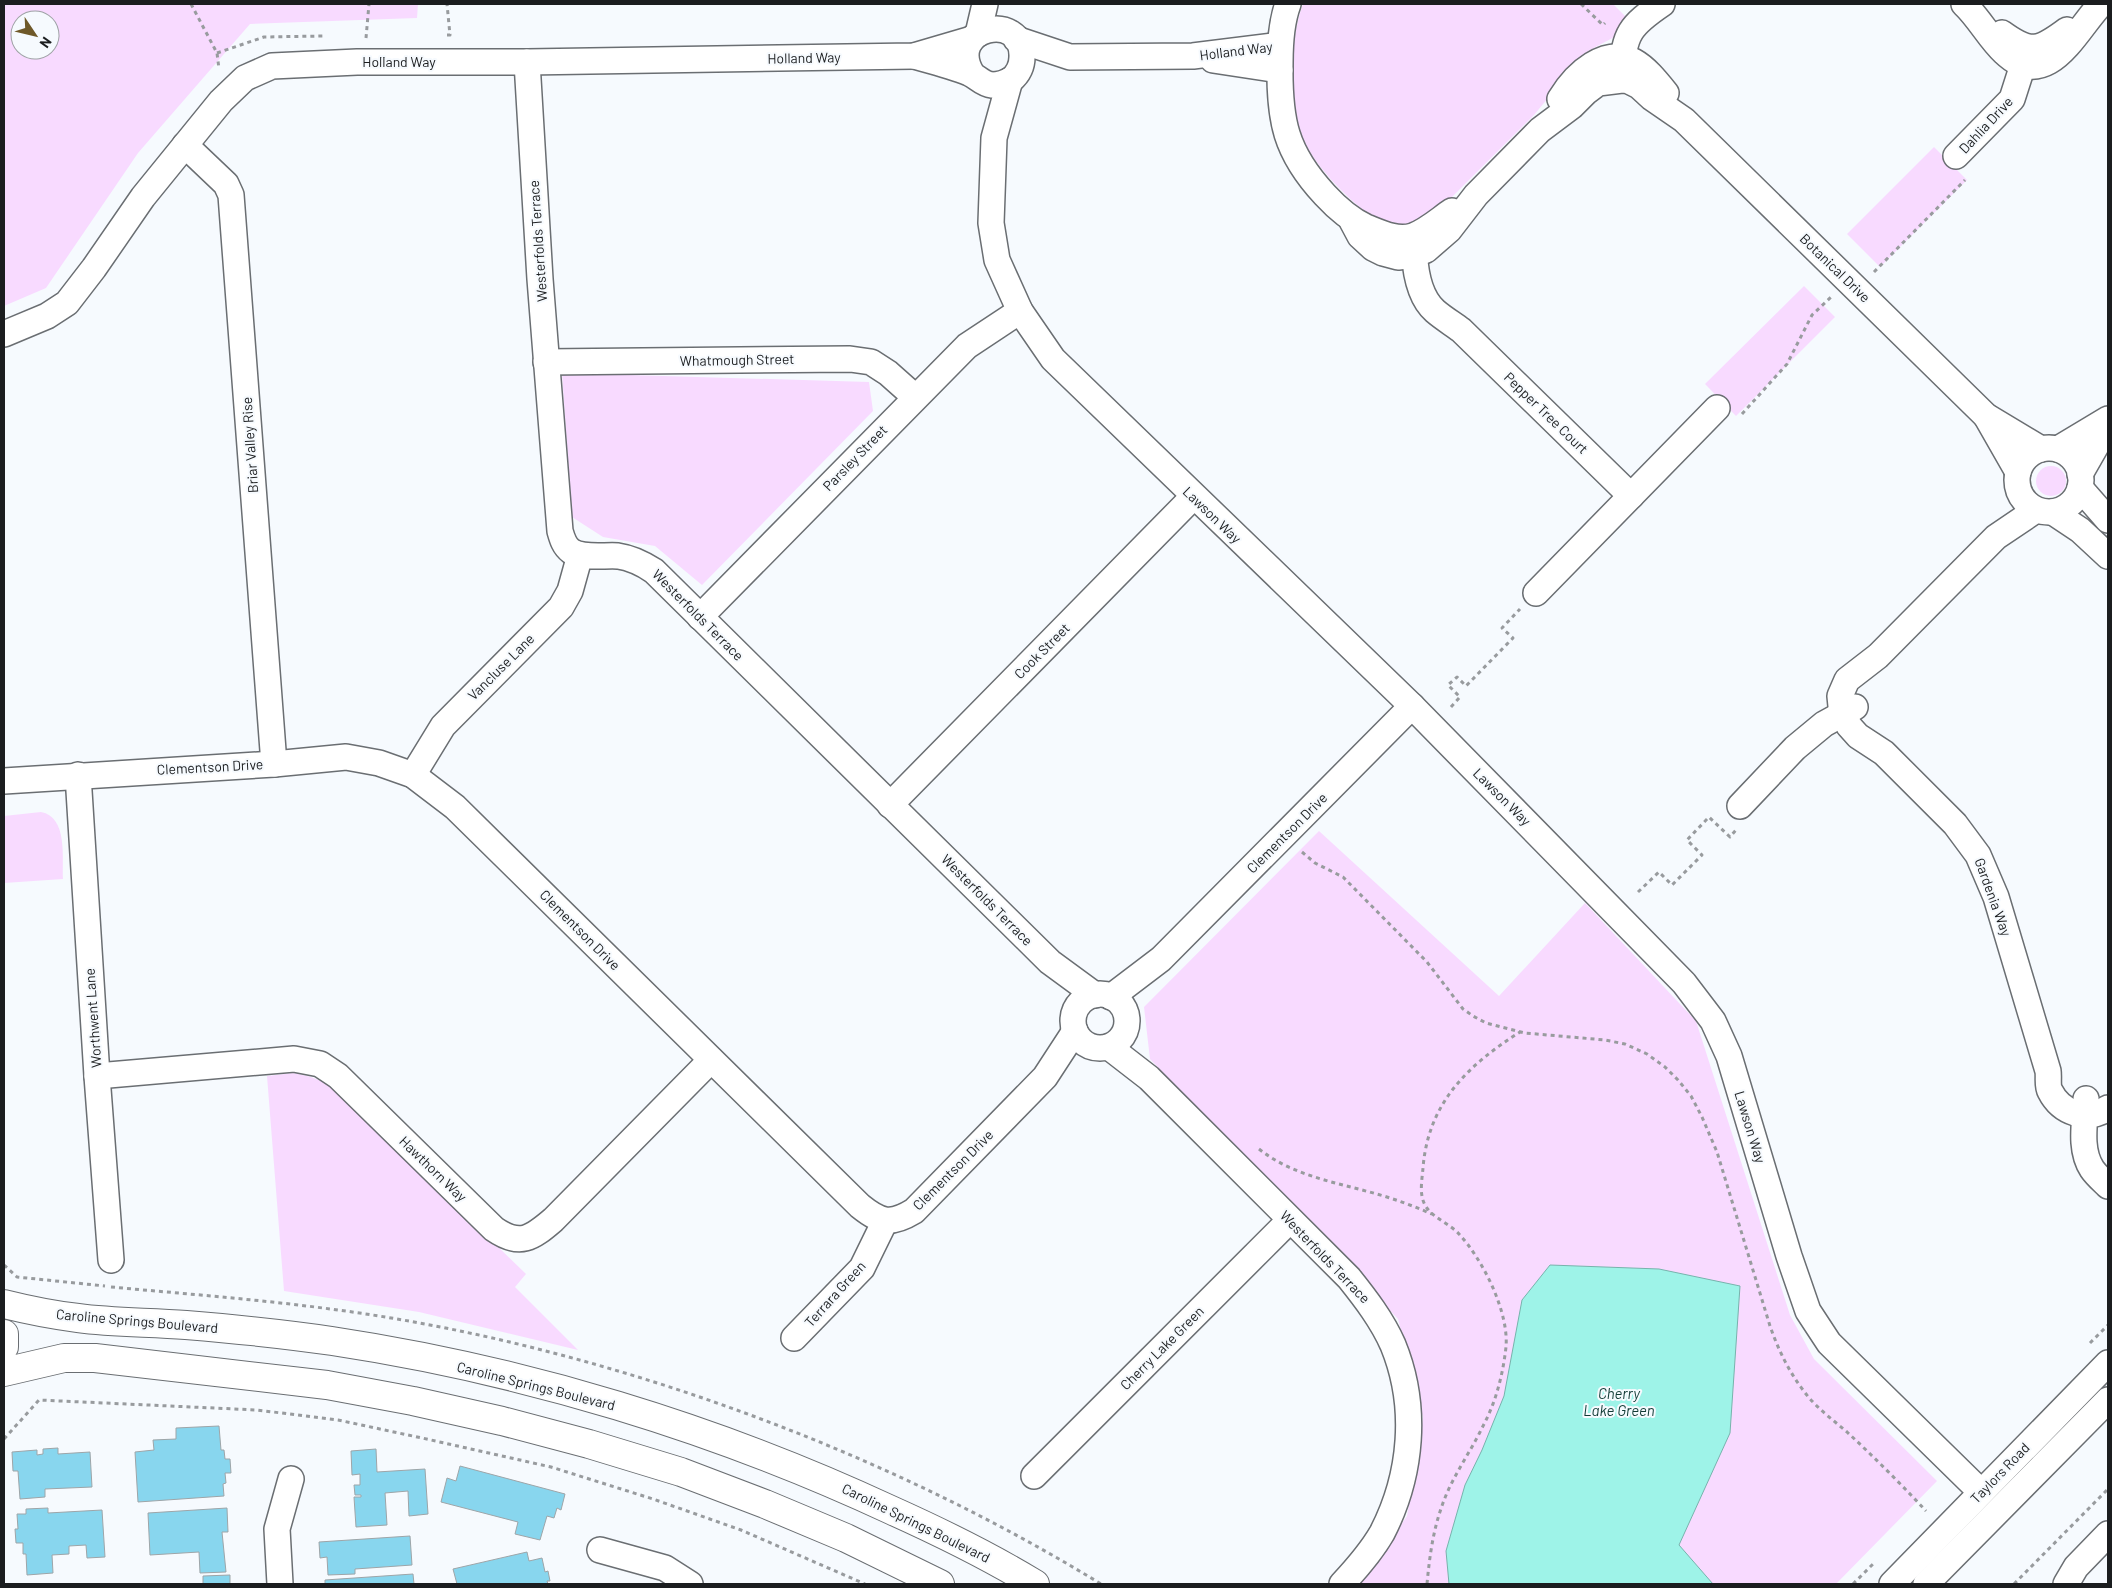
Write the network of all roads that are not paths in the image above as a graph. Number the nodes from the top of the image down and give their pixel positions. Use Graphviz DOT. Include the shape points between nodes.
graph roads {
  1 [pos="985,4"];
  2 [pos="1002,4"];
  3 [pos="1288,4"];
  4 [pos="1662,4"];
  5 [pos="1666,4"];
  6 [pos="2097,8"];
  7 [pos="1970,9"];
  8 [pos="975,36"];
  9 [pos="1013,36"];
  10 [pos="1280,45"];
  11 [pos="914,56"];
  12 [pos="1193,56"];
  13 [pos="2026,56"];
  14 [pos="1070,57"];
  15 [pos="527,62"];
  16 [pos="1626,66"];
  17 [pos="1280,70"];
  18 [pos="974,77"];
  19 [pos="1013,77"];
  20 [pos="994,138"];
  21 [pos="185,146"];
  22 [pos="1963,166"];
  23 [pos="1416,248"];
  24 [pos="1020,311"];
  25 [pos="4,334"];
  26 [pos="546,362"];
  27 [pos="915,397"];
  28 [pos="1717,408"];
  29 [pos="1986,416"];
  30 [pos="2108,419"];
  31 [pos="2108,424"];
  32 [pos="2050,449"];
  33 [pos="2018,481"];
  34 [pos="2080,481"];
  35 [pos="1631,496"];
  36 [pos="1193,497"];
  37 [pos="2044,511"];
  38 [pos="2108,520"];
  39 [pos="1996,537"];
  40 [pos="580,555"];
  41 [pos="2108,556"];
  42 [pos="1536,593"];
  43 [pos="700,617"];
  44 [pos="1412,706"];
  45 [pos="1849,710"];
  46 [pos="274,764"];
  47 [pos="78,775"];
  48 [pos="413,775"];
  49 [pos="4,781"];
  50 [pos="890,805"];
  51 [pos="1740,806"];
  52 [pos="1102,1022"];
  53 [pos="711,1060"];
  54 [pos="97,1076"];
  55 [pos="2097,1103"];
  56 [pos="2108,1186"];
  57 [pos="1290,1220"];
  58 [pos="885,1221"];
  59 [pos="111,1260"];
  60 [pos="4,1304"];
  61 [pos="4,1334"];
  62 [pos="794,1338"];
  63 [pos="4,1347"];
  64 [pos="2108,1362"];
  65 [pos="4,1372"];
  66 [pos="2108,1400"];
  67 [pos="1034,1476"];
  68 [pos="291,1479"];
  69 [pos="1981,1492"];
  70 [pos="2108,1534"];
  71 [pos="600,1550"];
  72 [pos="2071,1575"];
  73 [pos="280,1584"];
  74 [pos="690,1584"];
  75 [pos="940,1584"];
  76 [pos="1035,1584"];
  77 [pos="1342,1584"];
  78 [pos="1892,1584"];
  79 [pos="1926,1584"];
  80 [pos="2050,1584"];
  1 -- 8 [label="street"];
  2 -- 9 [label="street"];
  3 -- 10 [label="street"];
  4 -- 16 [label="street" via="1633,27 1626,40"];
  5 -- 16 [label="street"];
  6 -- 13 [label="street" via="2053,41"];
  7 -- 13 [label="street" via="2017,44"];
  8 -- 9 [label="street" via="993,28"];
  8 -- 11 [label="street, Holland Way"];
  8 -- 18 [label="street" via="966,57"];
  9 -- 14 [label="street, Holland Way"];
  9 -- 19 [label="street" via="1020,44 1022,56"];
  10 -- 12 [label="street, Holland Way"];
  10 -- 17 [label="street"];
  11 -- 15 [label="street, Holland Way"];
  11 -- 18 [label="street, Holland Way"];
  12 -- 14 [label="street, Holland Way"];
  12 -- 17 [label="street, Holland Way"];
  13 -- 22 [label="street, Dahlia Drive" via="2012,99"];
  14 -- 19 [label="street, Holland Way"];
  15 -- 21 [label="street, Holland Way" via="356,62 272,66 245,78"];
  15 -- 26 [label="street, Westerfolds Terrace"];
  16 -- 23 [label="street" via="1598,83 1540,130 1476,195"];
  16 -- 29 [label="street, Botanical Drive" via="1639,86 1684,120"];
  17 -- 23 [label="street" via="1283,124 1290,145 1307,175 1352,221"];
  18 -- 19 [label="street" via="993,85"];
  18 -- 20 [label="street, Lawson Way"];
  19 -- 20 [label="street, Lawson Way"];
  20 -- 24 [label="street, Lawson Way" via="991,223 998,260"];
  21 -- 25 [label="street, Holland Way" via="143,197 67,303 47,316"];
  21 -- 46 [label="street, Briar Valley Rise" via="226,184 231,195"];
  23 -- 35 [label="street, Pepper Tree Court" via="1414,261 1428,302 1435,311 1461,330"];
  24 -- 27 [label="street, Parsley Street" via="967,346"];
  24 -- 36 [label="street, Lawson Way" via="1053,360"];
  26 -- 27 [label="street, Whatmough Street" via="857,360 871,362"];
  26 -- 40 [label="street, Westerfolds Terrace" via="560,531 563,542"];
  27 -- 43 [label="street, Parsley Street"];
  28 -- 35 [label="street"];
  29 -- 32 [label="street, Botanical Drive"];
  29 -- 33 [label="street, Botanical Drive"];
  30 -- 32 [label="street"];
  31 -- 34 [label="street"];
  32 -- 33 [label="street" via="2026,457 2021,464"];
  32 -- 34 [label="street" via="2073,458"];
  33 -- 37 [label="street" via="2022,498"];
  33 -- 39 [label="street, Gardenia Way"];
  34 -- 37 [label="street" via="2070,504 2062,510"];
  34 -- 38 [label="street"];
  35 -- 42 [label="street"];
  36 -- 44 [label="street, Lawson Way"];
  36 -- 50 [label="street, Cook Street"];
  37 -- 39 [label="street, Gardenia Way"];
  37 -- 41 [label="street" via="2080,530"];
  39 -- 45 [label="street, Gardenia Way" via="1878,656 1855,672 1842,687 1840,696"];
  40 -- 43 [label="street, Westerfolds Terrace" via="640,561"];
  40 -- 48 [label="street, Vancluse Lane" via="570,591 561,607 443,726"];
  43 -- 50 [label="street, Westerfolds Terrace"];
  44 -- 52 [label="street, Clementson Drive"];
  44 -- 69 [label="street, Lawson Way" via="1684,982 1713,1021 1729,1056 1808,1311 1829,1343"];
  45 -- 51 [label="street" via="1824,724 1795,748"];
  45 -- 55 [label="street, Gardenia Way" via="1849,726 1884,753 1955,824 1978,855 1996,897 2048,1071 2049,1089 2057,1102 2072,1112"];
  46 -- 47 [label="street, Clementson Drive"];
  46 -- 48 [label="street, Clementson Drive" via="346,757 379,762"];
  47 -- 49 [label="street, Clementson Drive"];
  47 -- 54 [label="street, Worthwent Lane"];
  48 -- 53 [label="street, Clementson Drive" via="455,807"];
  50 -- 52 [label="street, Westerfolds Terrace" via="1050,962"];
  52 -- 57 [label="street, Westerfolds Terrace" via="1149,1078"];
  52 -- 58 [label="street, Clementson Drive" via="914,1211 902,1218"];
  53 -- 54 [label="street, Hawthorn Way" via="554,1220 534,1236 520,1239 502,1235 494,1228 338,1076 320,1064 294,1059"];
  53 -- 58 [label="street, Clementson Drive" via="860,1206"];
  54 -- 59 [label="street, Worthwent Lane"];
  55 -- 56 [label="street, Gardenia Way" via="2086,1157"];
  57 -- 67 [label="street, Cherry Lake Green"];
  57 -- 77 [label="street, Westerfolds Terrace" via="1349,1278 1371,1305 1392,1344 1406,1392 1409,1425 1402,1485 1381,1534 1364,1560"];
  58 -- 62 [label="street, Terrara Green" via="862,1268"];
  60 -- 76 [label="main road, Caroline Springs Boulevard" via="81,1318 263,1332 397,1351 642,1413 735,1444 826,1480 928,1527"];
  61 -- 63 [label="main road"];
  64 -- 69 [label="street, Taylors Road"];
  65 -- 75 [label="main road" via="64,1358 95,1358 327,1385 440,1407 588,1444 681,1472 846,1538"];
  66 -- 79 [label="street, Taylors Road"];
  68 -- 73 [label="street" via="277,1529"];
  69 -- 78 [label="street, Taylors Road"];
  70 -- 72 [label="street"];
  71 -- 74 [label="street" via="665,1568"];
  72 -- 80 [label="street" via="2056,1577"];
}
